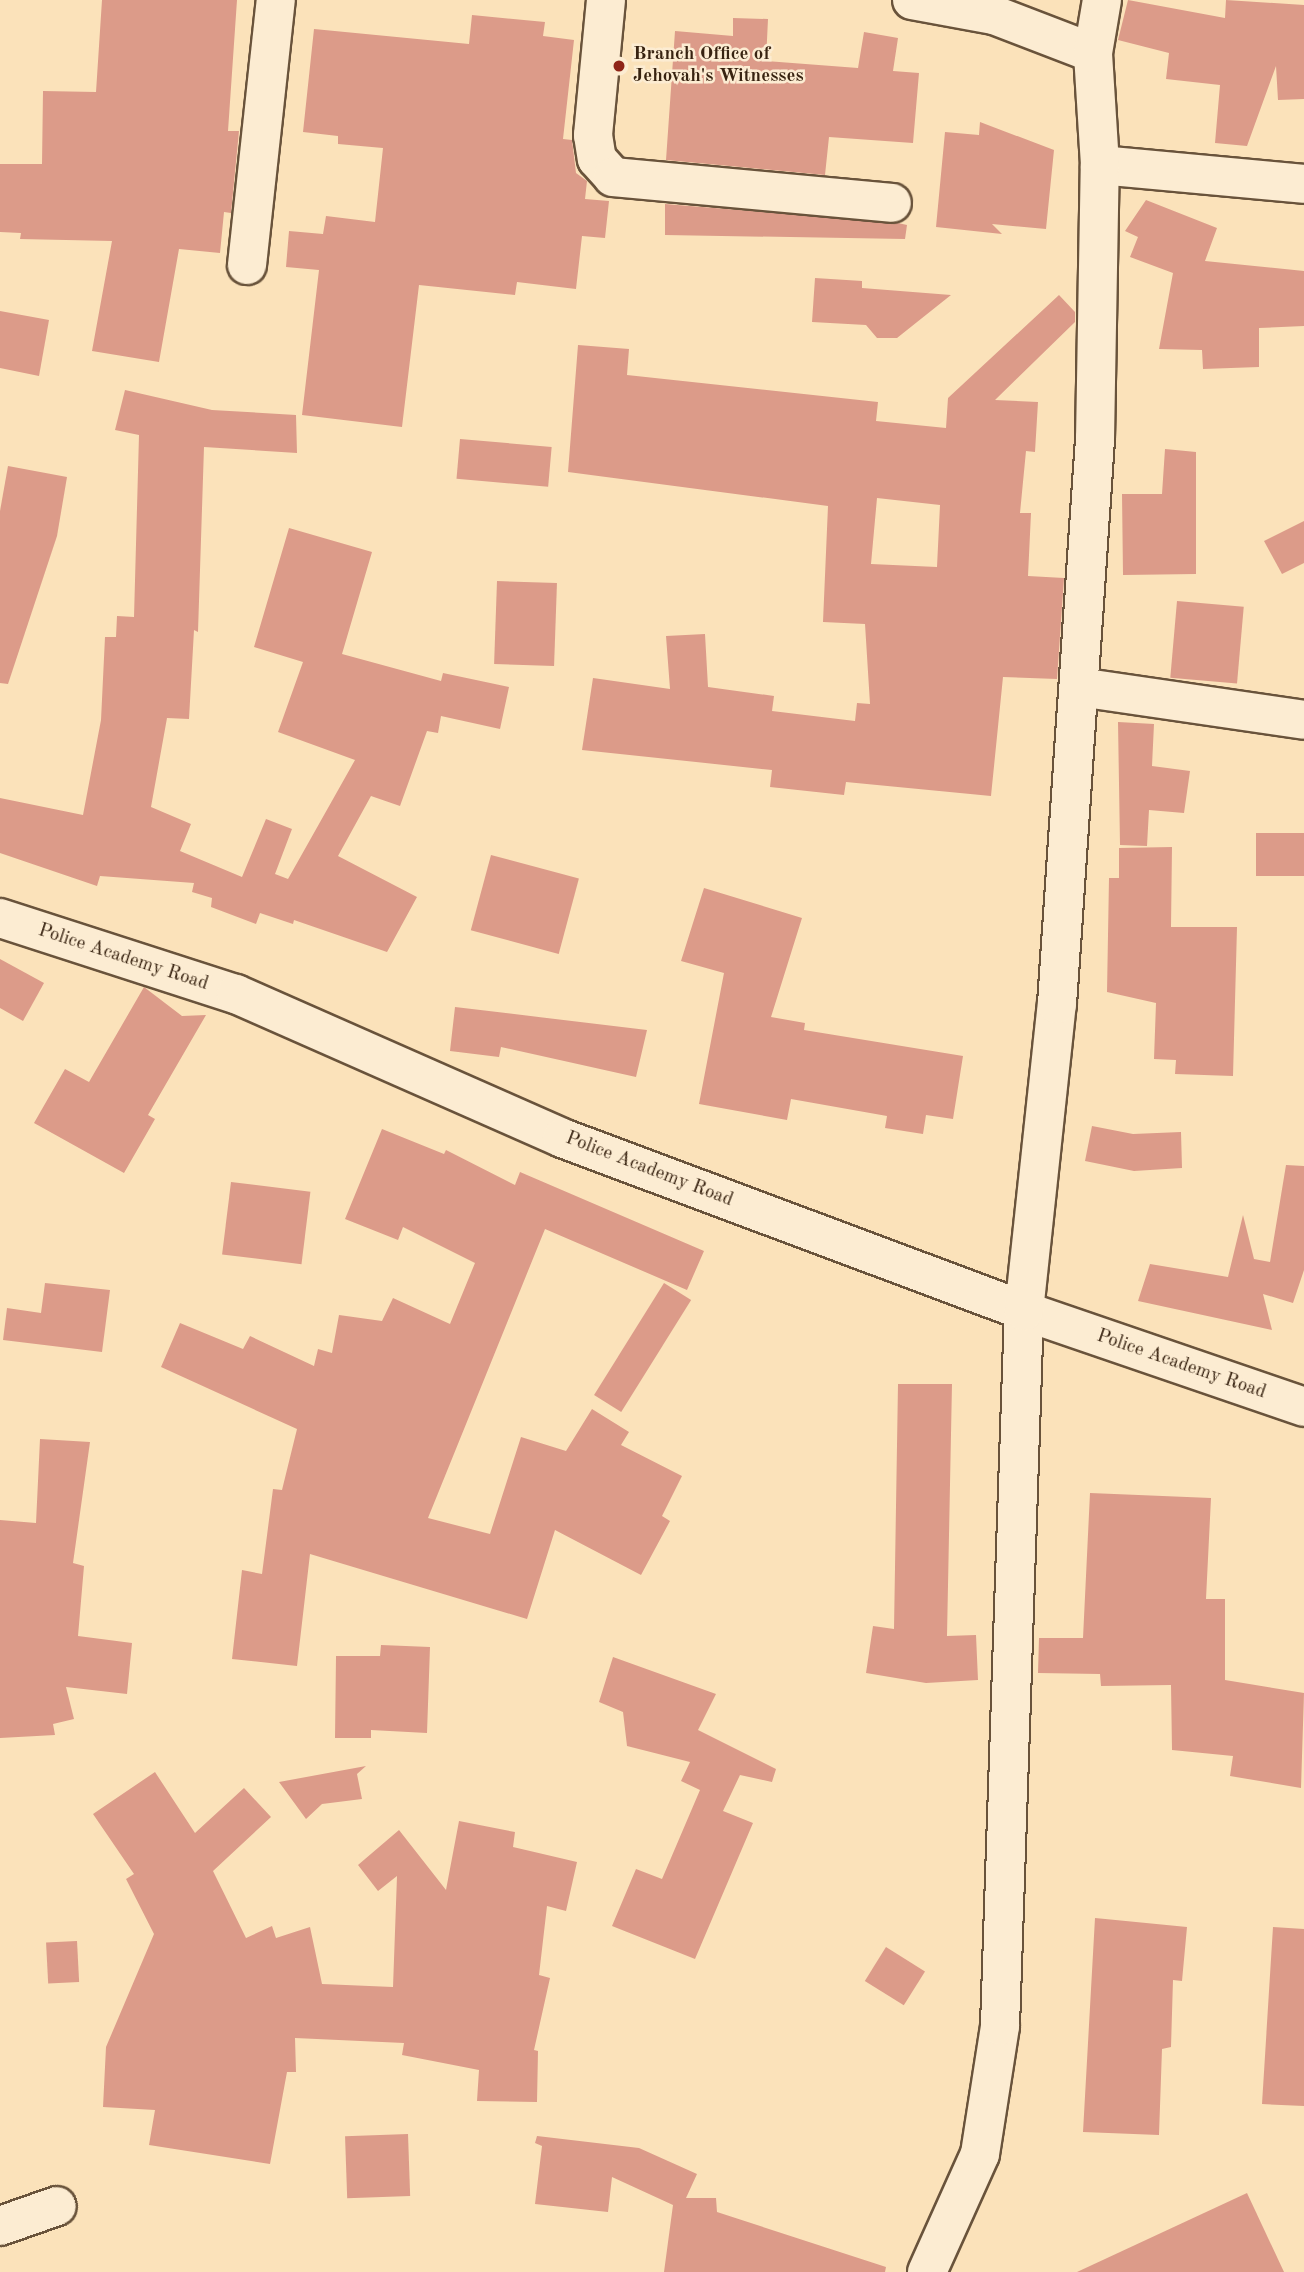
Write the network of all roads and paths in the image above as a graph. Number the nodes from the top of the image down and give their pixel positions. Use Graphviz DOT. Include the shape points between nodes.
graph roads {
  1 [pos="276,0"];
  2 [pos="606,0"];
  3 [pos="912,0"];
  4 [pos="1102,0"];
  5 [pos="1093,53"];
  6 [pos="1100,165"];
  7 [pos="1304,184"];
  8 [pos="892,202"];
  9 [pos="247,265"];
  10 [pos="1079,687"];
  11 [pos="1304,720"];
  12 [pos="0,918"];
  13 [pos="1024,1311"];
  14 [pos="1304,1407"];
  15 [pos="57,2206"];
  16 [pos="0,2226"];
  17 [pos="927,2272"];
  1 -- 9 [label="street"];
  2 -- 8 [label="street" via="593,135 597,159 613,177"];
  3 -- 5 [label="street" via="994,15"];
  4 -- 5 [label="street"];
  5 -- 6 [label="street"];
  6 -- 7 [label="street"];
  6 -- 10 [label="street" via="1095,439"];
  10 -- 11 [label="street"];
  10 -- 13 [label="street" via="1056,1004"];
  12 -- 13 [label="street, Police Academy Road" via="236,995 562,1138"];
  13 -- 14 [label="street, Police Academy Road"];
  13 -- 17 [label="street" via="1000,2026 980,2154"];
  15 -- 16 [label="street"];
}
